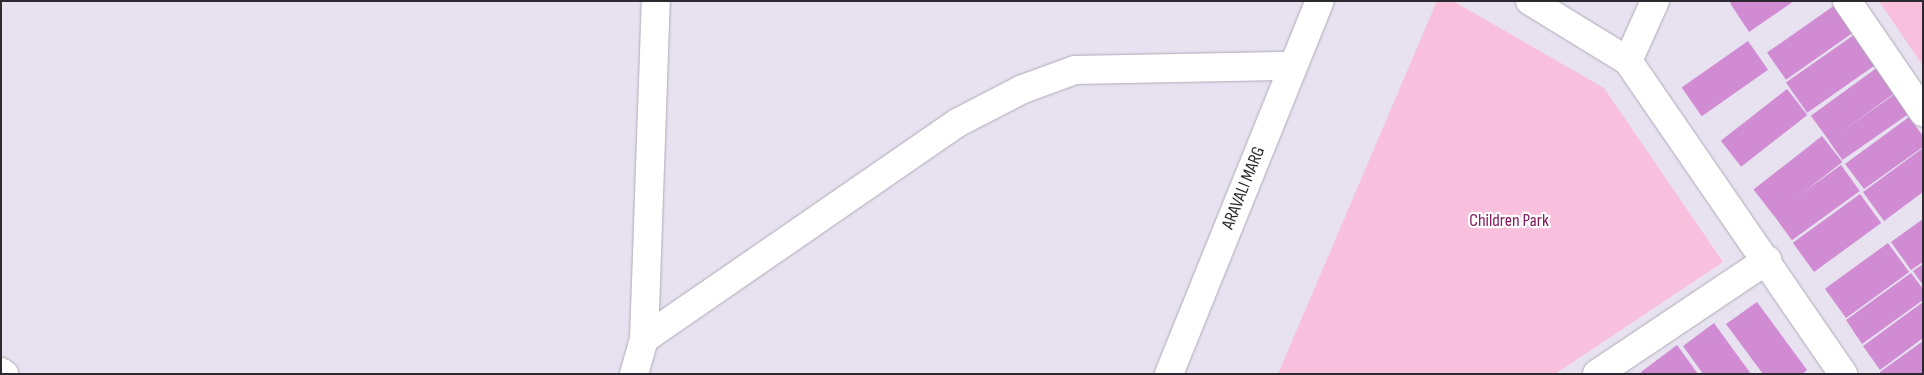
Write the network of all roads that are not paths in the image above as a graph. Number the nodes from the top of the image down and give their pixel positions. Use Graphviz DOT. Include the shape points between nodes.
graph roads {
  1 [pos="656,1"];
  2 [pos="1320,1"];
  3 [pos="1530,1"];
  4 [pos="1655,1"];
  5 [pos="1847,1"];
  6 [pos="1628,61"];
  7 [pos="1293,66"];
  8 [pos="1923,112"];
  9 [pos="1767,260"];
  10 [pos="644,339"];
  11 [pos="634,374"];
  12 [pos="1169,374"];
  13 [pos="1597,374"];
  14 [pos="1843,374"];
  1 -- 10 [label="street"];
  2 -- 7 [label="street, ARAVALI MARG"];
  3 -- 6 [label="street"];
  4 -- 6 [label="street"];
  5 -- 8 [label="street"];
  6 -- 9 [label="street"];
  7 -- 10 [label="street" via="1075,70 1023,89 957,123"];
  7 -- 12 [label="street, ARAVALI MARG"];
  9 -- 13 [label="street"];
  9 -- 14 [label="street"];
  10 -- 11 [label="street"];
}
